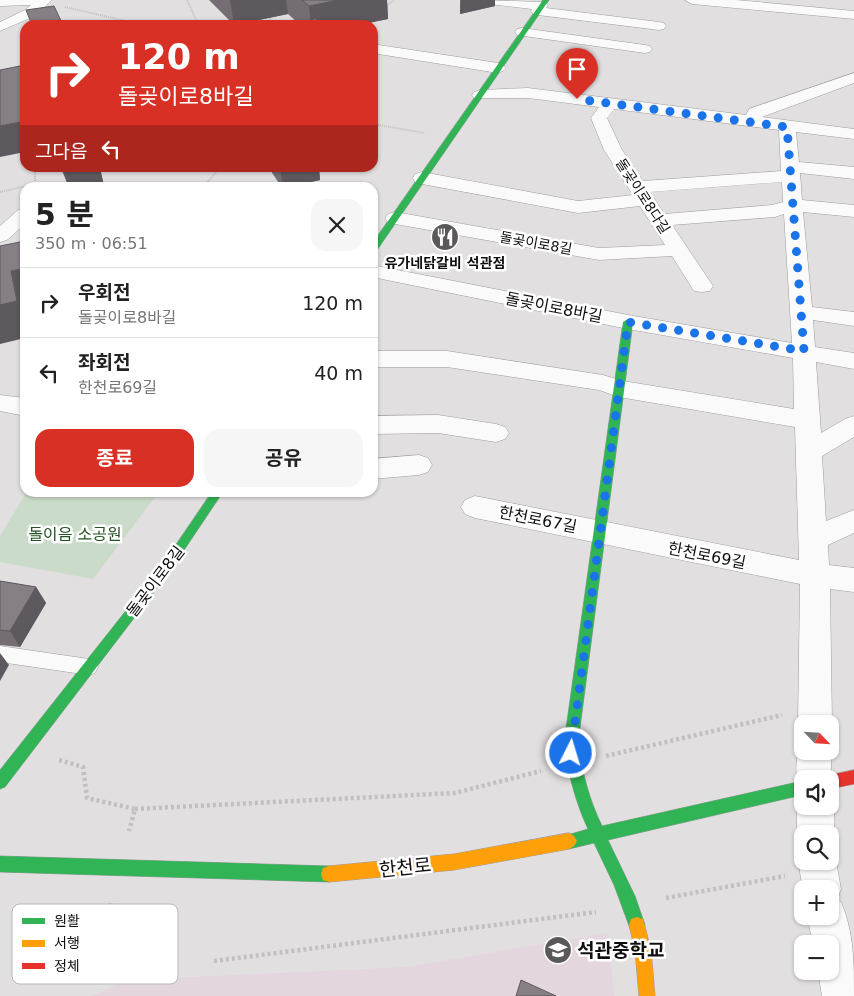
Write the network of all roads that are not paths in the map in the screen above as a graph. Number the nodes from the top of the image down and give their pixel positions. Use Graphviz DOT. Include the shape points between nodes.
graph roads {
  1 [pos="44,0"];
  2 [pos="490,0"];
  3 [pos="699,0"];
  4 [pos="839,0"];
  5 [pos="17,1"];
  6 [pos="0,2"];
  7 [pos="542,6"];
  8 [pos="803,11"];
  9 [pos="854,15"];
  10 [pos="659,26"];
  11 [pos="0,27"];
  12 [pos="522,32"];
  13 [pos="378,49"];
  14 [pos="645,49"];
  15 [pos="498,68"];
  16 [pos="854,78"];
  17 [pos="480,95"];
  18 [pos="610,103"];
  19 [pos="752,122"];
  20 [pos="787,127"];
  21 [pos="854,134"];
  22 [pos="790,171"];
  23 [pos="854,174"];
  24 [pos="422,178"];
  25 [pos="641,194"];
  26 [pos="792,205"];
  27 [pos="854,212"];
  28 [pos="20,218"];
  29 [pos="395,218"];
  30 [pos="658,220"];
  31 [pos="0,236"];
  32 [pos="378,242"];
  33 [pos="678,250"];
  34 [pos="378,272"];
  35 [pos="702,286"];
  36 [pos="801,312"];
  37 [pos="854,319"];
  38 [pos="628,322"];
  39 [pos="804,351"];
  40 [pos="378,359"];
  41 [pos="854,361"];
  42 [pos="619,389"];
  43 [pos="0,403"];
  44 [pos="20,407"];
  45 [pos="806,420"];
  46 [pos="378,425"];
  47 [pos="854,425"];
  48 [pos="496,433"];
  49 [pos="808,452"];
  50 [pos="419,465"];
  51 [pos="378,469"];
  52 [pos="215,497"];
  53 [pos="476,507"];
  54 [pos="854,522"];
  55 [pos="600,534"];
  56 [pos="812,539"];
  57 [pos="814,576"];
  58 [pos="854,580"];
  59 [pos="0,654"];
  60 [pos="89,667"];
  61 [pos="815,715"];
  62 [pos="854,777"];
  63 [pos="839,780"];
  64 [pos="0,782"];
  65 [pos="794,790"];
  66 [pos="597,836"];
  67 [pos="0,864"];
  68 [pos="829,925"];
  69 [pos="647,996"];
  70 [pos="843,996"];
  1 -- 5 [label="street"];
  1 -- 11 [label="street" via="30,13"];
  2 -- 7 [label="street"];
  3 -- 8 [label="street"];
  4 -- 8 [label="street" via="813,5"];
  5 -- 6 [label="street"];
  7 -- 10 [label="street"];
  7 -- 12 [label="street"];
  8 -- 9 [label="street"];
  12 -- 14 [label="street"];
  12 -- 15 [label="street"];
  13 -- 15 [label="street"];
  15 -- 17 [label="street"];
  16 -- 19 [label="street" via="755,113"];
  17 -- 18 [label="street" via="528,93"];
  17 -- 24 [label="street"];
  18 -- 19 [label="street"];
  18 -- 25 [label="street, 돌곶이로8다길" via="599,118 613,150"];
  19 -- 20 [label="street"];
  20 -- 21 [label="street"];
  20 -- 22 [label="street"];
  22 -- 23 [label="street"];
  22 -- 25 [label="street"];
  22 -- 26 [label="street"];
  24 -- 25 [label="street" via="578,207"];
  24 -- 29 [label="street"];
  25 -- 30 [label="street, 돌곶이로8다길"];
  26 -- 27 [label="street"];
  26 -- 30 [label="street" via="775,211"];
  26 -- 36 [label="street"];
  28 -- 31 [label="street"];
  29 -- 32 [label="street"];
  29 -- 33 [label="street, 돌곶이로8길" via="599,254"];
  30 -- 33 [label="street, 돌곶이로8다길"];
  33 -- 35 [label="street, 돌곶이로8다길"];
  34 -- 38 [label="street, 돌곶이로8바길"];
  36 -- 37 [label="street"];
  36 -- 39 [label="street"];
  38 -- 39 [label="street, 돌곶이로8바길"];
  38 -- 42 [label="street, 한천로67길"];
  39 -- 41 [label="street, 돌곶이로8바길"];
  39 -- 45 [label="street"];
  40 -- 42 [label="street" via="446,359 603,383"];
  42 -- 45 [label="street"];
  42 -- 55 [label="street, 한천로67길"];
  43 -- 44 [label="street"];
  45 -- 49 [label="street"];
  46 -- 48 [label="street" via="438,424"];
  47 -- 49 [label="street"];
  49 -- 56 [label="street"];
  50 -- 51 [label="street"];
  52 -- 60 [label="street, 돌곶이로8길" via="166,568"];
  53 -- 55 [label="street, 한천로67길" via="582,527"];
  54 -- 56 [label="street"];
  55 -- 57 [label="street, 한천로69길"];
  55 -- 66 [label="street, 한천로67길" via="571,743 571,764"];
  56 -- 57 [label="street"];
  57 -- 58 [label="street, 한천로69길"];
  57 -- 61 [label="street"];
  59 -- 60 [label="lane"];
  60 -- 64 [label="street, 돌곶이로8길"];
  62 -- 63 [label="street"];
  65 -- 66 [label="street, 한천로"];
  66 -- 67 [label="street, 한천로" via="454,862 331,874"];
  66 -- 69 [label="street, 한천로67길" via="631,905 639,930"];
  68 -- 70 [label="street"];
}
